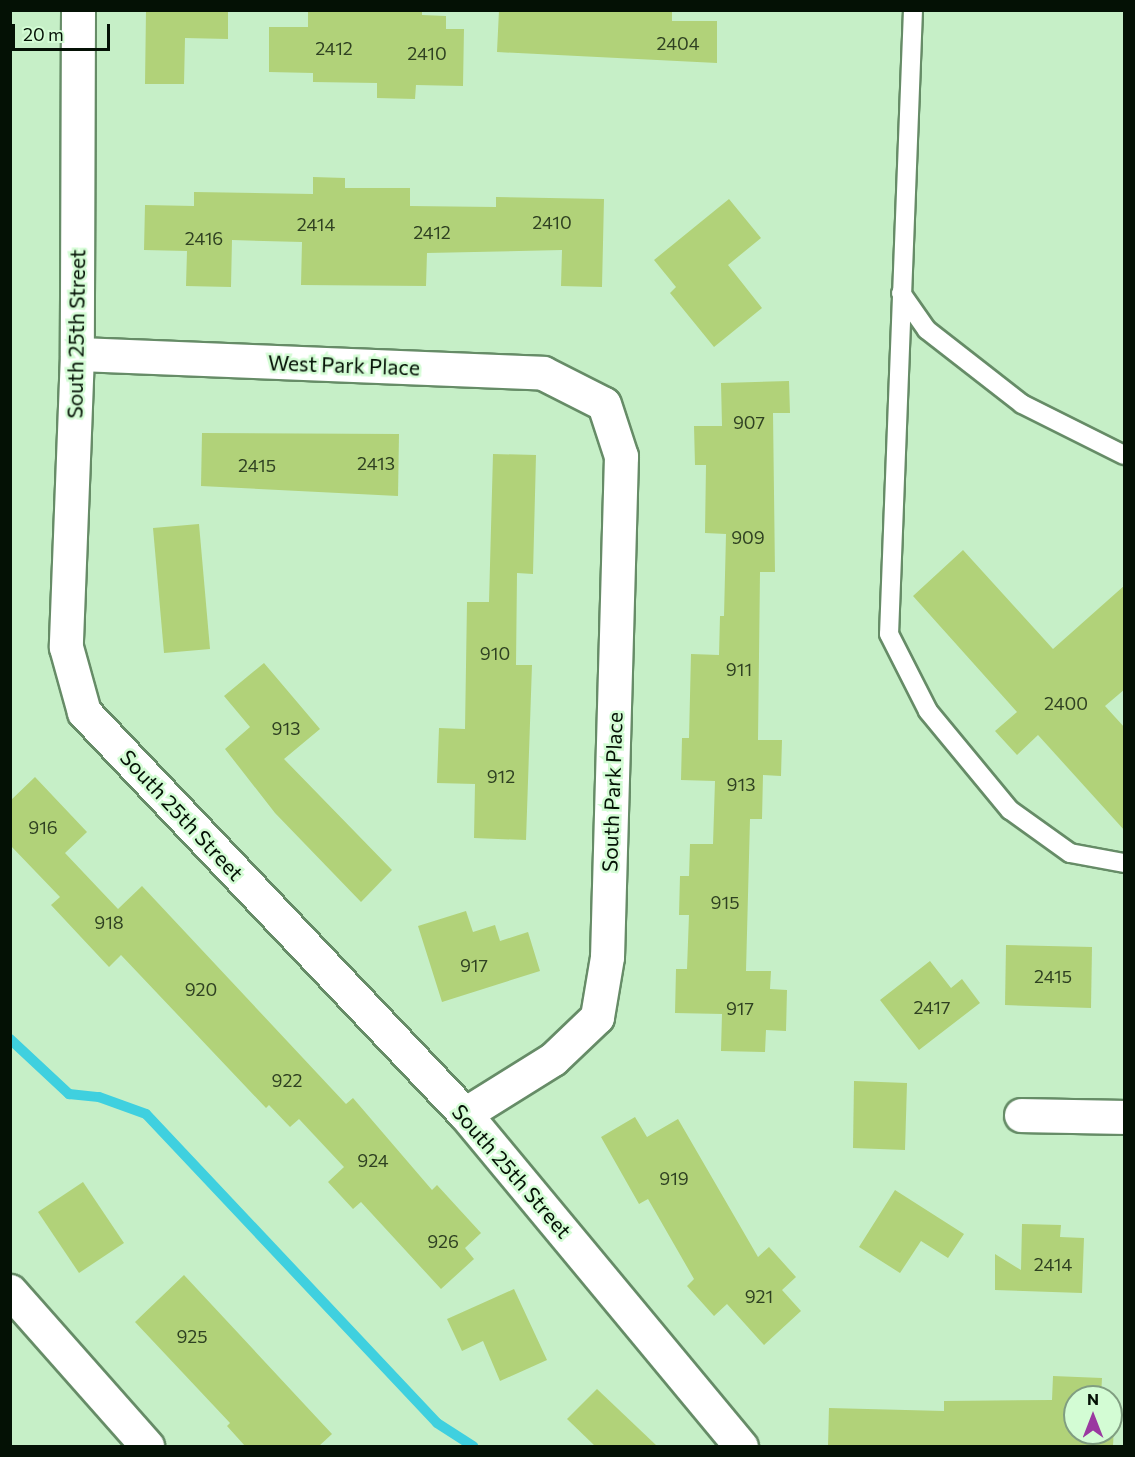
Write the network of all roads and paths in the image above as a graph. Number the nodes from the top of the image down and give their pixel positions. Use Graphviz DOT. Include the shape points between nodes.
graph roads {
  1 [pos="78,10"];
  2 [pos="913,10"];
  3 [pos="901,293"];
  4 [pos="76,354"];
  5 [pos="604,404"];
  6 [pos="1125,455"];
  7 [pos="1125,863"];
  8 [pos="465,1114"];
  9 [pos="1021,1115"];
  10 [pos="1125,1117"];
  11 [pos="10,1291"];
  12 [pos="147,1446"];
  13 [pos="741,1446"];
  1 -- 4 [label="street, South 25th Street"];
  2 -- 3 [label="lane"];
  3 -- 6 [label="lane" via="927,330 1022,404"];
  3 -- 7 [label="lane" via="889,634 928,711 1010,810 1070,853"];
  4 -- 5 [label="street, West Park Place" via="543,373"];
  4 -- 8 [label="street, South 25th Street" via="66,647 84,711"];
  5 -- 8 [label="street, South Park Place" via="621,456 607,957 597,1017 553,1059"];
  8 -- 13 [label="street, South 25th Street"];
  9 -- 10 [label="street"];
  11 -- 12 [label="street"];
}
